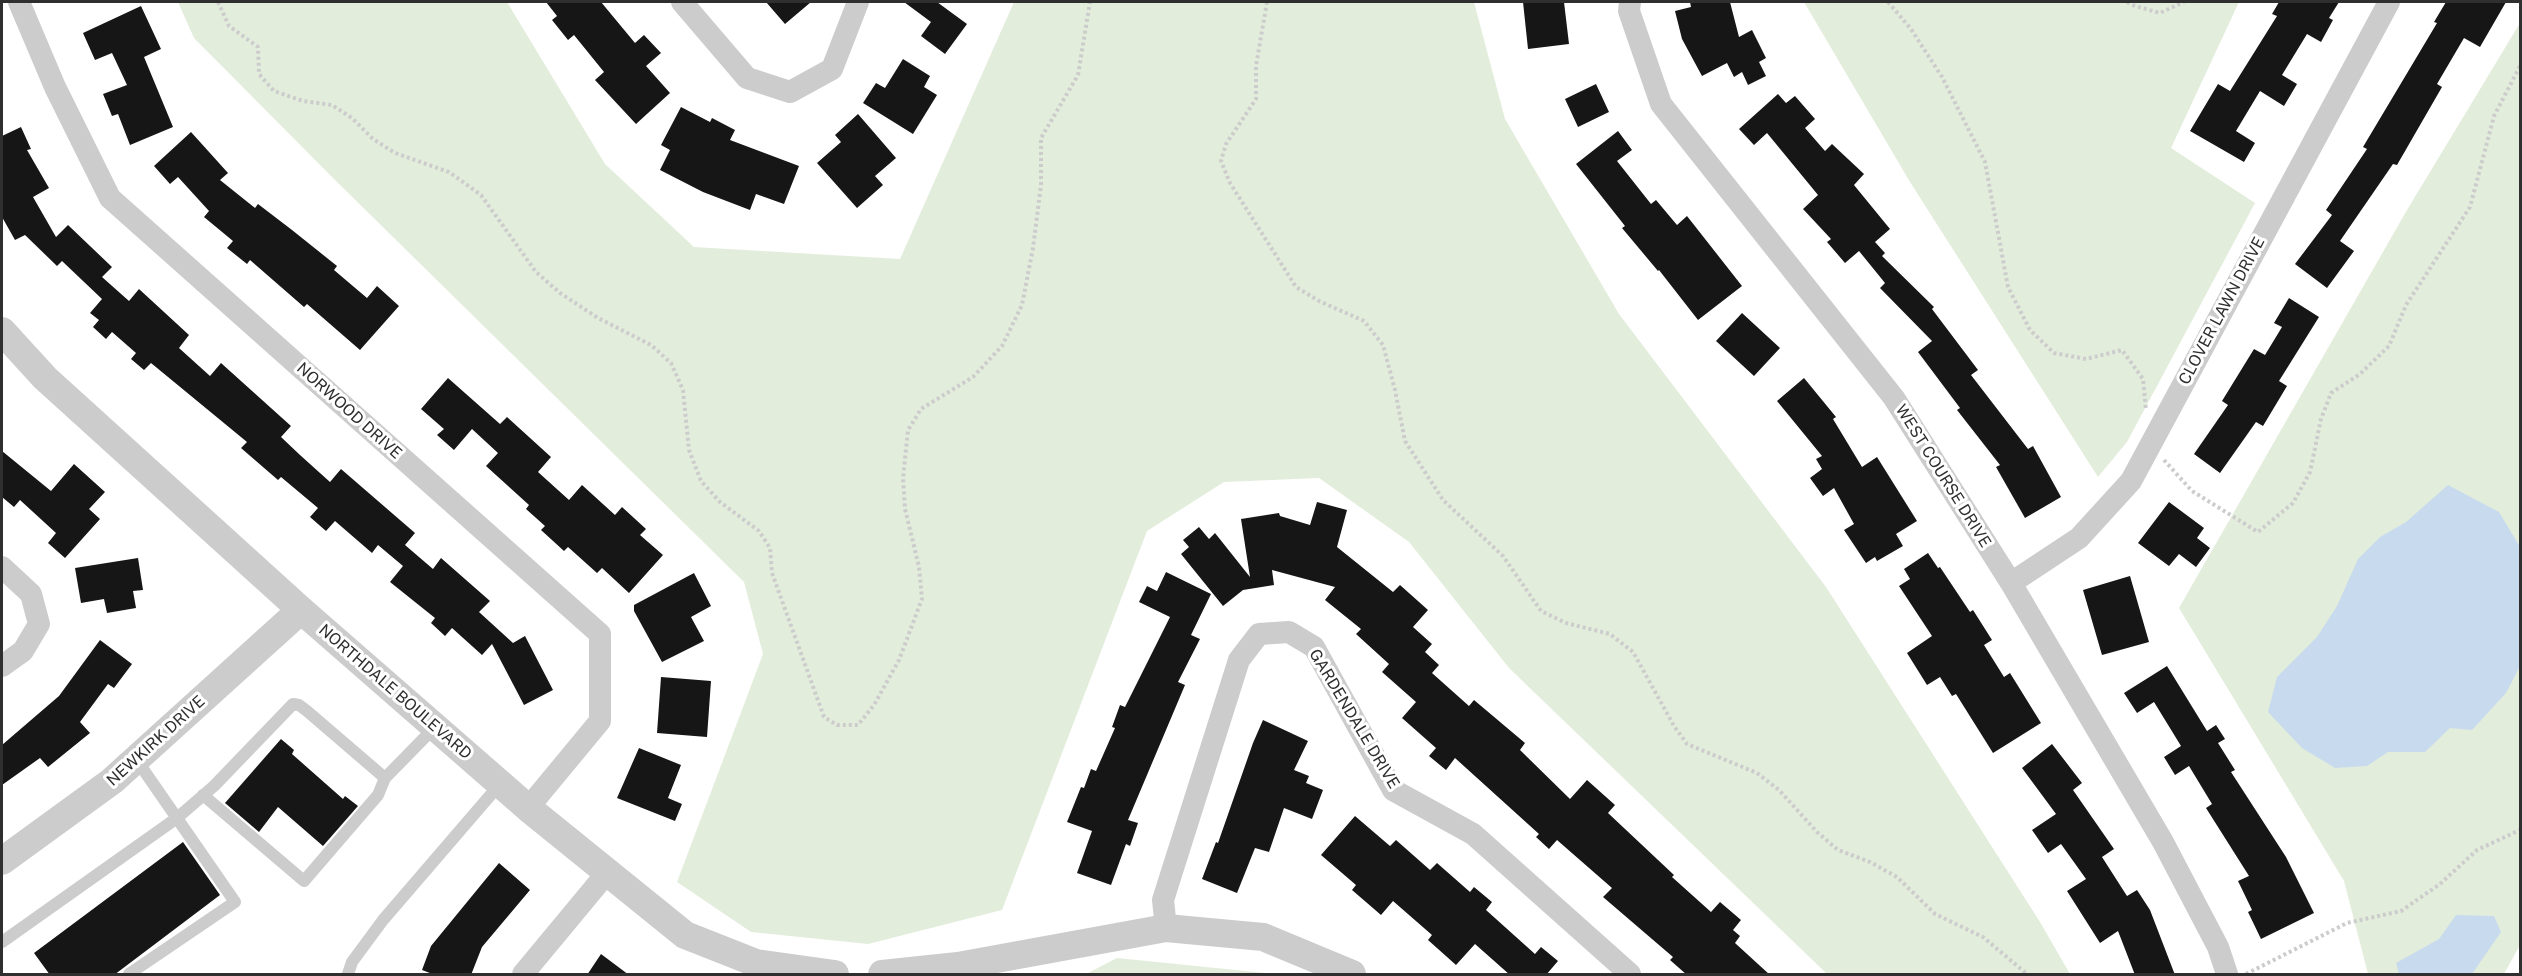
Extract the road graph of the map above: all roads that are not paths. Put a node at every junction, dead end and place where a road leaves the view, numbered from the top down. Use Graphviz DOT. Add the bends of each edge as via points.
graph roads {
  1 [pos="19,2"];
  2 [pos="682,2"];
  3 [pos="858,2"];
  4 [pos="1629,2"];
  5 [pos="2389,2"];
  6 [pos="2,331"];
  7 [pos="2,567"];
  8 [pos="2011,583"];
  9 [pos="301,610"];
  10 [pos="2,666"];
  11 [pos="435,727"];
  12 [pos="136,759"];
  13 [pos="385,778"];
  14 [pos="500,784"];
  15 [pos="203,795"];
  16 [pos="528,808"];
  17 [pos="177,818"];
  18 [pos="2,861"];
  19 [pos="606,874"];
  20 [pos="1166,928"];
  21 [pos="2,942"];
  22 [pos="959,970"];
  23 [pos="129,975"];
  24 [pos="348,975"];
  25 [pos="523,975"];
  26 [pos="835,975"];
  27 [pos="882,975"];
  28 [pos="1352,975"];
  29 [pos="1630,975"];
  30 [pos="2227,975"];
  1 -- 16 [label="street, NORWOOD DRIVE" via="55,87 110,198 600,634 600,721"];
  2 -- 3 [label="street" via="747,78 790,92 832,69"];
  4 -- 8 [label="street, WEST COURSE DRIVE" via="1661,104 1894,398"];
  5 -- 8 [label="street, CLOVER LAWN DRIVE" via="2131,481 2079,538"];
  6 -- 9 [label="street, NORTHDALE BOULEVARD" via="45,378"];
  7 -- 10 [label="street" via="31,594 39,624 23,651"];
  8 -- 30 [label="street, WEST COURSE DRIVE" via="2163,842 2218,947"];
  9 -- 11 [label="street, NORTHDALE BOULEVARD"];
  9 -- 12 [label="street, NEWKIRK DRIVE"];
  11 -- 13 [label="lane"];
  11 -- 14 [label="street, NORTHDALE BOULEVARD"];
  12 -- 17 [label="lane"];
  12 -- 18 [label="street, NEWKIRK DRIVE"];
  13 -- 15 [label="lane" via="307,711 293,704"];
  13 -- 15 [label="lane" via="378,795 304,881"];
  14 -- 16 [label="street, NORTHDALE BOULEVARD"];
  14 -- 24 [label="lane" via="383,920 352,962"];
  15 -- 17 [label="lane"];
  16 -- 19 [label="street, NORTHDALE BOULEVARD"];
  17 -- 21 [label="lane"];
  17 -- 23 [label="lane" via="236,902"];
  19 -- 25 [label="street"];
  19 -- 26 [label="street, NORTHDALE BOULEVARD" via="685,935 756,963"];
  20 -- 22 [label="street"];
  20 -- 28 [label="street" via="1263,937"];
  20 -- 29 [label="street, GARDENDALE DRIVE" via="1163,900 1239,660 1259,634 1289,632 1314,647 1393,790 1473,834"];
  22 -- 27 [label="street"];
}
